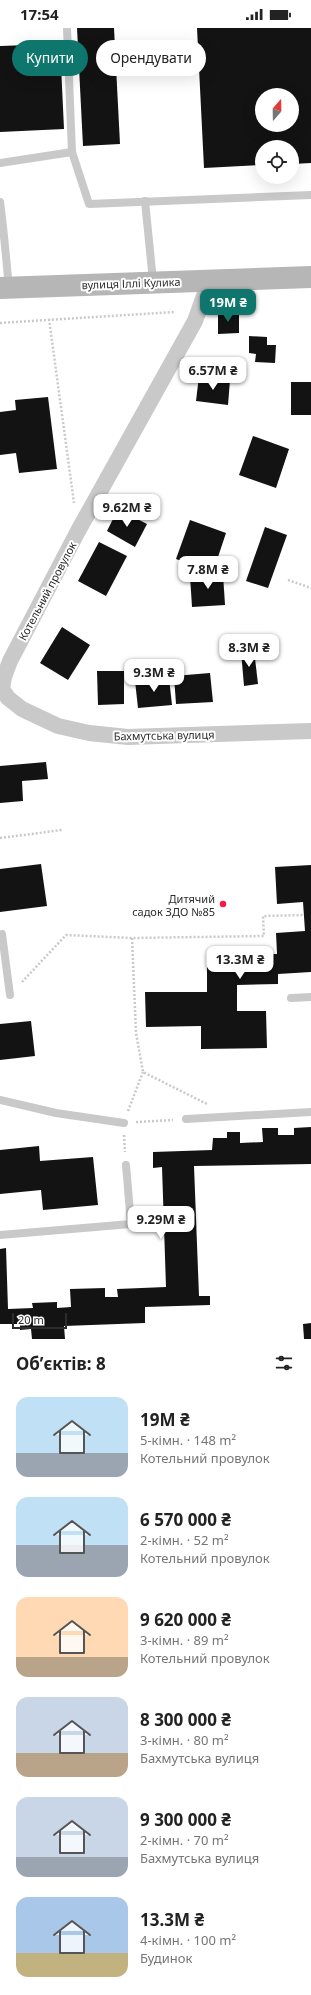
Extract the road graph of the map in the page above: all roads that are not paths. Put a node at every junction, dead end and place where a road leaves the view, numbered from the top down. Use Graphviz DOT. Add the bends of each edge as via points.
graph roads {
  1 [pos="67,28"];
  2 [pos="72,152"];
  3 [pos="0,163"];
  4 [pos="311,195"];
  5 [pos="145,201"];
  6 [pos="0,202"];
  7 [pos="311,277"];
  8 [pos="210,279"];
  9 [pos="153,281"];
  10 [pos="4,288"];
  11 [pos="22,709"];
  12 [pos="311,731"];
  13 [pos="0,935"];
  14 [pos="10,995"];
  15 [pos="311,997"];
  16 [pos="291,998"];
  17 [pos="0,1100"];
  18 [pos="311,1112"];
  19 [pos="186,1119"];
  20 [pos="124,1122"];
  21 [pos="126,1165"];
  22 [pos="0,1235"];
  1 -- 2 [label="lane"];
  2 -- 3 [label="lane"];
  2 -- 5 [label="lane" via="89,204"];
  4 -- 5 [label="lane"];
  5 -- 9 [label="lane"];
  6 -- 10 [label="lane" via="6,247"];
  7 -- 8 [label="street, вулиця Іллі Кулика"];
  8 -- 9 [label="street, вулиця Іллі Кулика"];
  8 -- 11 [label="street, Котельний провулок" via="195,321 78,531 10,662 2,689 8,698"];
  9 -- 10 [label="street, вулиця Іллі Кулика"];
  11 -- 12 [label="street, Бахмутська вулиця" via="58,726 89,733 128,737"];
  13 -- 14 [label="lane" via="2,934"];
  15 -- 16 [label="lane"];
  17 -- 20 [label="lane" via="56,1113"];
  18 -- 19 [label="lane"];
  21 -- 22 [label="lane" via="131,1224"];
}
